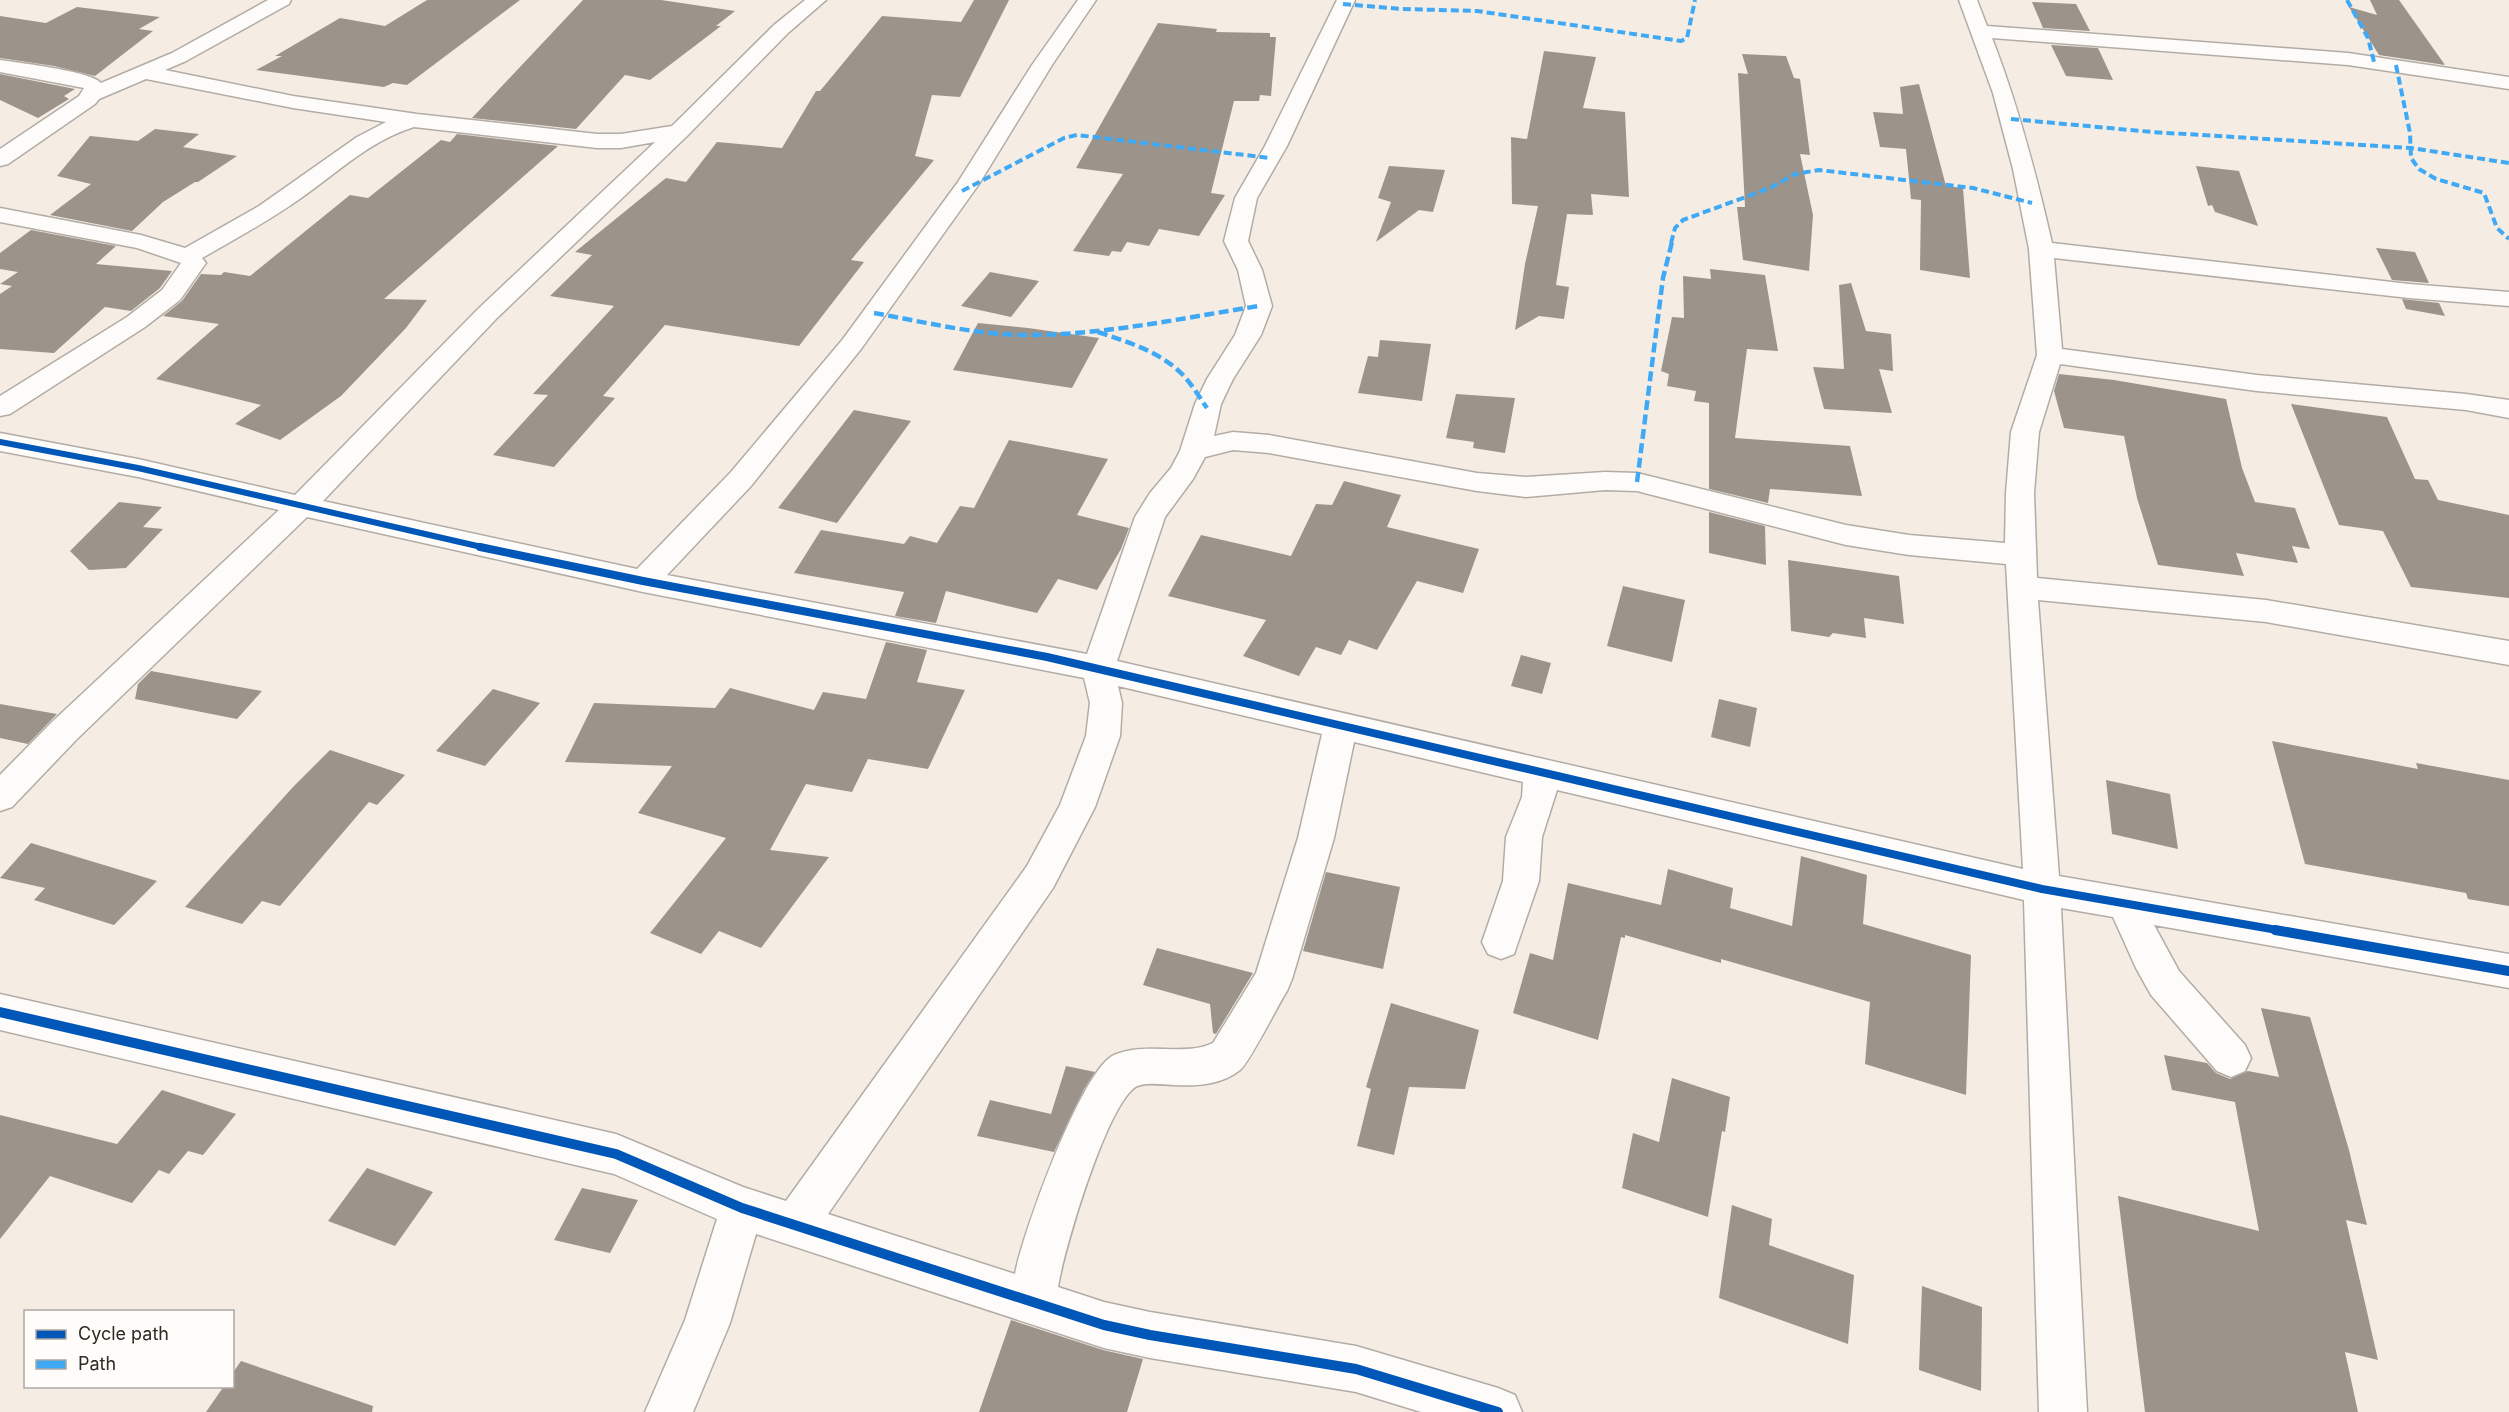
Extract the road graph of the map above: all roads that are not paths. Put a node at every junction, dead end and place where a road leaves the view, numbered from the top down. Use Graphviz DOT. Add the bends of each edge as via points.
graph roads {
  1 [pos="282,0"];
  2 [pos="817,0"];
  3 [pos="1087,0"];
  4 [pos="1346,0"];
  5 [pos="1968,0"];
  6 [pos="1980,32"];
  7 [pos="0,66"];
  8 [pos="142,72"];
  9 [pos="2509,83"];
  10 [pos="91,95"];
  11 [pos="413,120"];
  12 [pos="679,131"];
  13 [pos="0,159"];
  14 [pos="0,215"];
  15 [pos="2041,249"];
  16 [pos="188,256"];
  17 [pos="2509,299"];
  18 [pos="2050,355"];
  19 [pos="0,408"];
  20 [pos="2509,410"];
  21 [pos="0,442"];
  22 [pos="1194,451"];
  23 [pos="301,506"];
  24 [pos="2020,555"];
  25 [pos="643,582"];
  26 [pos="2021,588"];
  27 [pos="2509,653"];
  28 [pos="1098,669"];
  29 [pos="1340,726"];
  30 [pos="1541,772"];
  31 [pos="0,797"];
  32 [pos="2042,889"];
  33 [pos="2126,904"];
  34 [pos="1501,942"];
  35 [pos="2509,971"];
  36 [pos="0,1012"];
  37 [pos="2231,1058"];
  38 [pos="742,1208"];
  39 [pos="795,1225"];
  40 [pos="1033,1302"];
  41 [pos="669,1412"];
  42 [pos="1498,1412"];
  43 [pos="2062,1412"];
  1 -- 8 [label="street" via="179,57"];
  2 -- 12 [label="street" via="781,29"];
  3 -- 25 [label="street" via="968,184 852,344 741,479"];
  4 -- 22 [label="street" via="1276,146 1246,198 1236,241 1250,270 1259,306 1248,335 1208,404"];
  5 -- 6 [label="street"];
  6 -- 9 [label="street" via="2348,59"];
  6 -- 15 [label="street" via="2003,93"];
  7 -- 10 [label="street" via="82,80 94,88"];
  8 -- 10 [label="street"];
  8 -- 11 [label="street" via="293,102"];
  10 -- 13 [label="street"];
  11 -- 12 [label="street" via="597,141"];
  11 -- 16 [label="street" via="386,128 361,143 290,196"];
  12 -- 23 [label="street" via="487,314"];
  14 -- 16 [label="street" via="77,228"];
  15 -- 17 [label="street"];
  15 -- 18 [label="street"];
  16 -- 19 [label="street" via="194,263 171,296"];
  18 -- 20 [label="street" via="2257,383 2466,402"];
  18 -- 24 [label="street" via="2025,432"];
  21 -- 23 [label="street" via="138,468"];
  22 -- 24 [label="street" via="1219,443 1269,444 1477,482 1526,487 1637,482 1846,535"];
  22 -- 28 [label="street" via="1150,517"];
  23 -- 25 [label="street"];
  23 -- 31 [label="street"];
  24 -- 26 [label="street"];
  25 -- 28 [label="street"];
  26 -- 27 [label="street" via="2266,611"];
  26 -- 32 [label="street"];
  28 -- 29 [label="street"];
  28 -- 39 [label="street" via="1106,703 1103,736 1077,807 1040,877"];
  29 -- 30 [label="street"];
  29 -- 40 [label="street" via="1316,838 1273,979 1227,1056 1204,1067 1146,1065 1125,1070 1112,1083 1071,1168 1039,1265"];
  30 -- 32 [label="street"];
  30 -- 34 [label="street" via="1539,797 1524,837 1521,880"];
  32 -- 33 [label="street"];
  32 -- 43 [label="street"];
  33 -- 35 [label="street"];
  33 -- 37 [label="street" via="2165,983"];
  36 -- 38 [label="street" via="616,1154"];
  38 -- 39 [label="street"];
  38 -- 41 [label="street" via="707,1323"];
  39 -- 40 [label="street"];
  40 -- 42 [label="street" via="1150,1335 1356,1369"];
}
